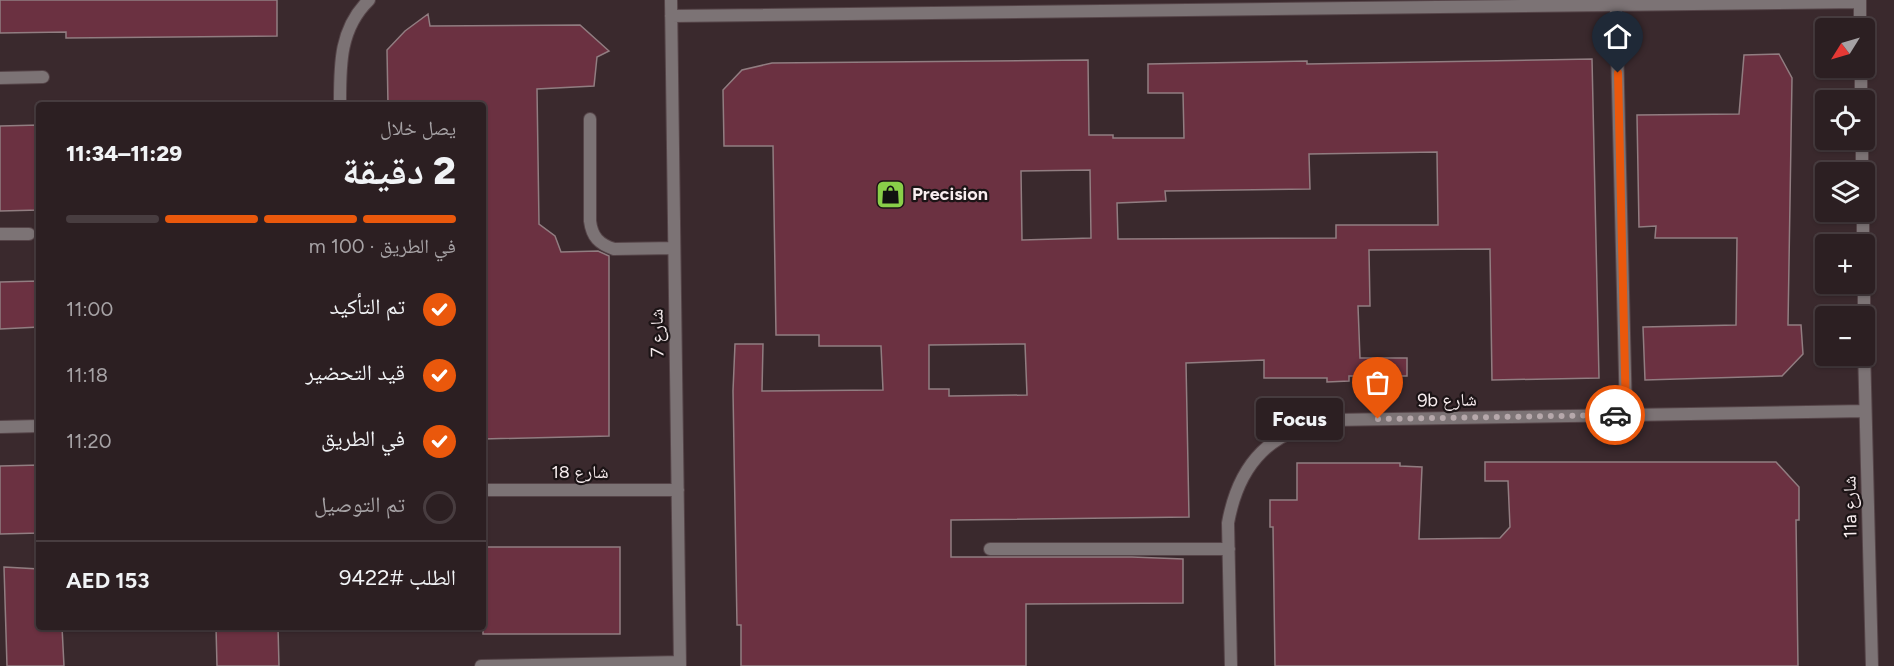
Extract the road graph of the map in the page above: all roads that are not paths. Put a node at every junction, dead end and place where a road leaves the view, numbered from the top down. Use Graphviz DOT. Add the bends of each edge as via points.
graph roads {
  1 [pos="369,0"];
  2 [pos="671,0"];
  3 [pos="1860,1"];
  4 [pos="1422,3"];
  5 [pos="1616,4"];
  6 [pos="671,16"];
  7 [pos="1860,18"];
  8 [pos="43,77"];
  9 [pos="0,78"];
  10 [pos="340,102"];
  11 [pos="590,119"];
  12 [pos="0,234"];
  13 [pos="29,234"];
  14 [pos="674,248"];
  15 [pos="1864,366"];
  16 [pos="1865,411"];
  17 [pos="1626,415"];
  18 [pos="36,426"];
  19 [pos="0,427"];
  20 [pos="486,490"];
  21 [pos="678,490"];
  22 [pos="990,549"];
  23 [pos="1229,549"];
  24 [pos="680,664"];
  25 [pos="481,666"];
  26 [pos="1231,666"];
  27 [pos="1872,666"];
  1 -- 10 [label="lane" via="345,37"];
  2 -- 6 [label="lane, شارع 7"];
  3 -- 5 [label="lane"];
  3 -- 7 [label="lane"];
  4 -- 5 [label="lane"];
  4 -- 6 [label="lane"];
  5 -- 17 [label="lane"];
  6 -- 14 [label="lane, شارع 7"];
  8 -- 9 [label="lane"];
  11 -- 14 [label="lane" via="591,231 604,246 614,249"];
  12 -- 13 [label="lane"];
  14 -- 21 [label="lane, شارع 7"];
  15 -- 16 [label="lane, 11a شارع"];
  16 -- 17 [label="lane, 9b شارع"];
  16 -- 27 [label="lane, 11a شارع"];
  17 -- 23 [label="lane, 9b شارع" via="1333,420 1304,426 1277,439 1248,467 1232,503"];
  18 -- 19 [label="lane"];
  20 -- 21 [label="lane, شارع 18"];
  21 -- 24 [label="lane, شارع 7"];
  22 -- 23 [label="lane"];
  23 -- 26 [label="lane, 9b شارع"];
  24 -- 25 [label="lane"];
}
